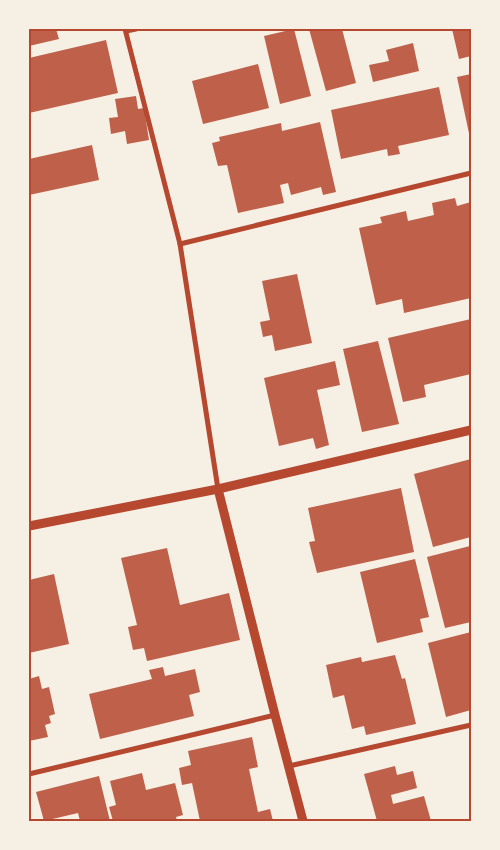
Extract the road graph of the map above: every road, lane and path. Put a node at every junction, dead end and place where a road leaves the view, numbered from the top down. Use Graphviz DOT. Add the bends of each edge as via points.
graph roads {
  1 [pos="136,29"];
  2 [pos="125,30"];
  3 [pos="471,173"];
  4 [pos="180,244"];
  5 [pos="471,430"];
  6 [pos="218,489"];
  7 [pos="29,526"];
  8 [pos="275,715"];
  9 [pos="471,725"];
  10 [pos="289,766"];
  11 [pos="29,774"];
  12 [pos="303,821"];
  1 -- 2 [label="street"];
  2 -- 4 [label="street"];
  3 -- 4 [label="street"];
  4 -- 6 [label="street"];
  5 -- 6 [label="street"];
  6 -- 7 [label="street"];
  6 -- 8 [label="street"];
  8 -- 10 [label="street"];
  8 -- 11 [label="street"];
  9 -- 10 [label="street"];
  10 -- 12 [label="street"];
}
